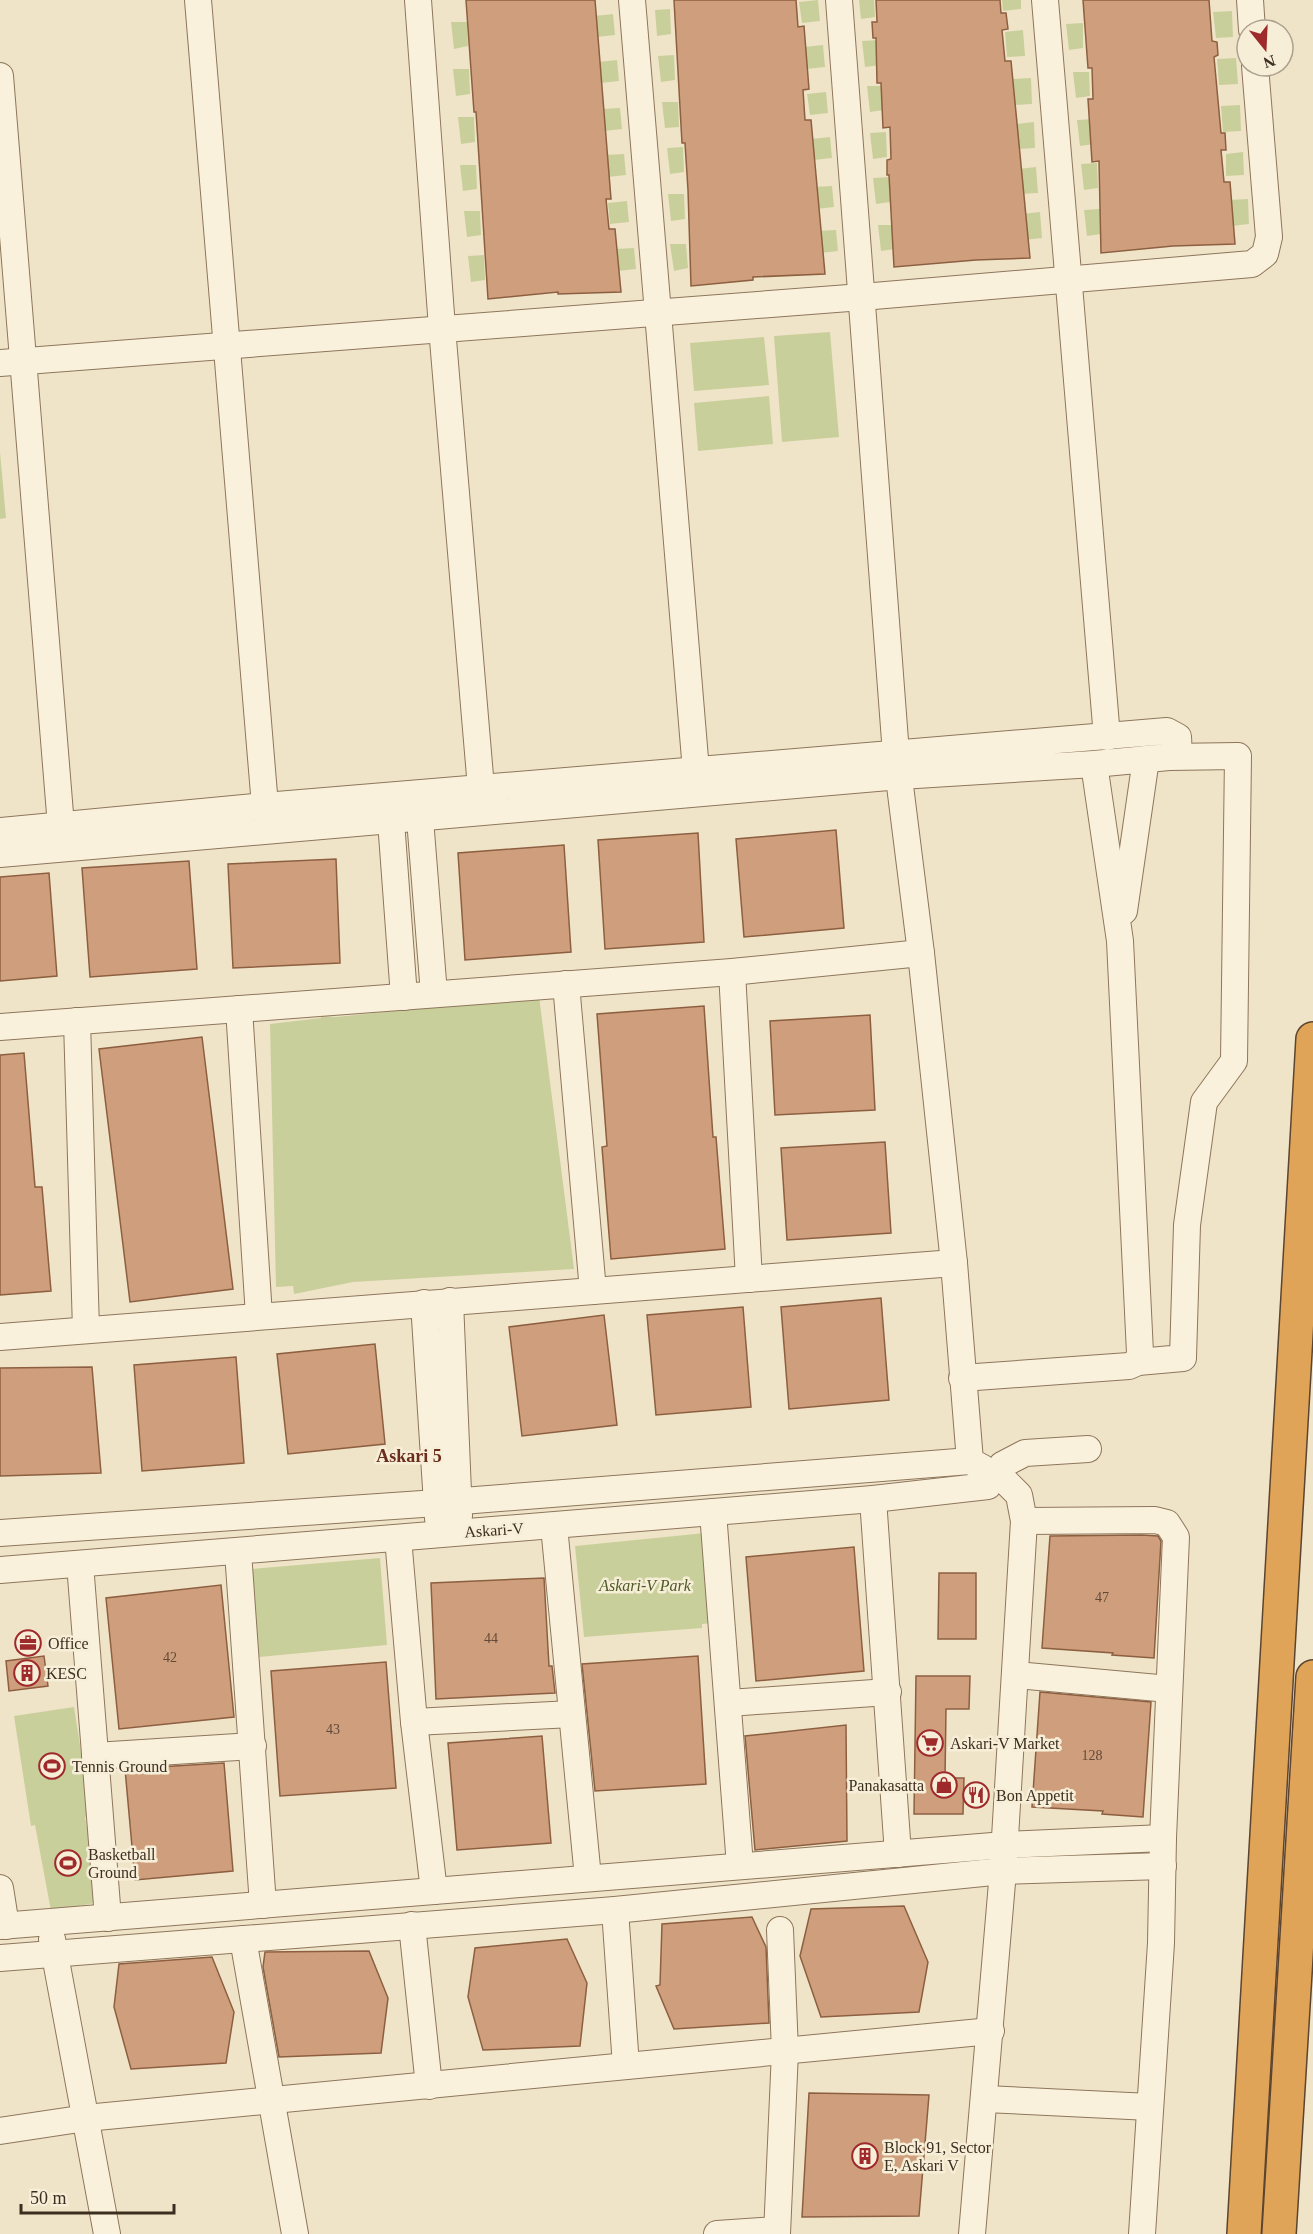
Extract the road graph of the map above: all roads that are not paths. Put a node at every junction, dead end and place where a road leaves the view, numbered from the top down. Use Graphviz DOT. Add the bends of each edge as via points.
graph roads {
  1 [pos="198,0"];
  2 [pos="418,0"];
  3 [pos="632,0"];
  4 [pos="839,0"];
  5 [pos="1045,0"];
  6 [pos="1250,0"];
  7 [pos="1251,18"];
  8 [pos="0,76"];
  9 [pos="1256,78"];
  10 [pos="1069,280"];
  11 [pos="862,297"];
  12 [pos="657,311"];
  13 [pos="442,328"];
  14 [pos="227,344"];
  15 [pos="11,362"];
  16 [pos="1107,737"];
  17 [pos="1158,758"];
  18 [pos="1094,764"];
  19 [pos="898,765"];
  20 [pos="696,771"];
  21 [pos="481,788"];
  22 [pos="403,795"];
  23 [pos="266,806"];
  24 [pos="406,820"];
  25 [pos="61,826"];
  26 [pos="0,831"];
  27 [pos="0,854"];
  28 [pos="1120,941"];
  29 [pos="921,953"];
  30 [pos="732,972"];
  31 [pos="566,984"];
  32 [pos="434,994"];
  33 [pos="404,997"];
  34 [pos="239,1009"];
  35 [pos="77,1021"];
  36 [pos="0,1027"];
  37 [pos="1313,1039"];
  38 [pos="954,1263"];
  39 [pos="749,1279"];
  40 [pos="592,1291"];
  41 [pos="450,1301"];
  42 [pos="424,1303"];
  43 [pos="259,1316"];
  44 [pos="87,1330"];
  45 [pos="0,1337"];
  46 [pos="1138,1362"];
  47 [pos="962,1378"];
  48 [pos="1088,1449"];
  49 [pos="990,1472"];
  50 [pos="873,1499"];
  51 [pos="447,1502"];
  52 [pos="713,1512"];
  53 [pos="1024,1521"];
  54 [pos="554,1526"];
  55 [pos="0,1533"];
  56 [pos="450,1533"];
  57 [pos="398,1538"];
  58 [pos="238,1552"];
  59 [pos="80,1564"];
  60 [pos="0,1570"];
  61 [pos="1016,1675"];
  62 [pos="1313,1677"];
  63 [pos="1169,1689"];
  64 [pos="888,1692"];
  65 [pos="729,1703"];
  66 [pos="572,1714"];
  67 [pos="414,1722"];
  68 [pos="253,1746"];
  69 [pos="95,1756"];
  70 [pos="1163,1838"];
  71 [pos="1005,1845"];
  72 [pos="898,1854"];
  73 [pos="740,1866"];
  74 [pos="1163,1866"];
  75 [pos="1003,1871"];
  76 [pos="588,1878"];
  77 [pos="0,1888"];
  78 [pos="434,1891"];
  79 [pos="263,1905"];
  80 [pos="615,1910"];
  81 [pos="108,1918"];
  82 [pos="49,1922"];
  83 [pos="412,1925"];
  84 [pos="3,1926"];
  85 [pos="780,1930"];
  86 [pos="243,1939"];
  87 [pos="55,1955"];
  88 [pos="0,1958"];
  89 [pos="991,2031"];
  90 [pos="785,2051"];
  91 [pos="626,2066"];
  92 [pos="429,2086"];
  93 [pos="985,2099"];
  94 [pos="272,2100"];
  95 [pos="1150,2107"];
  96 [pos="86,2118"];
  97 [pos="0,2131"];
  98 [pos="777,2232"];
  99 [pos="107,2234"];
  100 [pos="295,2234"];
  101 [pos="717,2234"];
  102 [pos="972,2234"];
  103 [pos="1142,2234"];
  104 [pos="1244,2234"];
  105 [pos="1279,2234"];
  1 -- 14 [label="street"];
  2 -- 13 [label="street"];
  3 -- 12 [label="street"];
  4 -- 11 [label="street"];
  5 -- 10 [label="street"];
  6 -- 7 [label="street"];
  8 -- 15 [label="street"];
  9 -- 10 [label="street" via="1269,237 1265,254 1252,264"];
  10 -- 11 [label="street"];
  10 -- 16 [label="street"];
  11 -- 12 [label="street"];
  11 -- 19 [label="street"];
  12 -- 13 [label="street"];
  12 -- 20 [label="street"];
  13 -- 14 [label="street"];
  13 -- 21 [label="street"];
  14 -- 15 [label="street"];
  14 -- 23 [label="street"];
  15 -- 25 [label="street"];
  16 -- 17 [label="street" via="1173,733 1178,737 1179,748"];
  16 -- 19 [label="street"];
  17 -- 18 [label="street"];
  17 -- 28 [label="street"];
  17 -- 46 [label="street" via="1238,756 1234,1061 1204,1102 1187,1225 1183,1358"];
  18 -- 19 [label="street"];
  18 -- 28 [label="street"];
  19 -- 20 [label="street"];
  19 -- 24 [label="street"];
  19 -- 29 [label="street"];
  20 -- 21 [label="street"];
  21 -- 22 [label="street"];
  22 -- 23 [label="street"];
  22 -- 24 [label="street"];
  23 -- 25 [label="street"];
  24 -- 27 [label="street"];
  24 -- 32 [label="street"];
  24 -- 33 [label="street"];
  25 -- 26 [label="street"];
  28 -- 46 [label="street"];
  29 -- 30 [label="street"];
  29 -- 38 [label="street"];
  30 -- 31 [label="street"];
  30 -- 39 [label="street"];
  31 -- 32 [label="street"];
  31 -- 40 [label="street"];
  32 -- 33 [label="street"];
  33 -- 34 [label="street"];
  34 -- 35 [label="street"];
  34 -- 43 [label="street"];
  35 -- 36 [label="street"];
  35 -- 44 [label="street"];
  37 -- 104 [label="highway"];
  38 -- 39 [label="street"];
  38 -- 47 [label="street"];
  39 -- 40 [label="street"];
  40 -- 41 [label="street"];
  41 -- 42 [label="street"];
  41 -- 51 [label="street"];
  42 -- 43 [label="street"];
  42 -- 51 [label="street"];
  43 -- 44 [label="street"];
  44 -- 45 [label="street"];
  46 -- 47 [label="street" via="1129,1366"];
  47 -- 49 [label="street"];
  48 -- 49 [label="street" via="1025,1453"];
  49 -- 50 [label="street, Askari-V"];
  49 -- 51 [label="street, Askari-V"];
  49 -- 53 [label="street" via="1019,1495"];
  50 -- 52 [label="street, Askari-V"];
  50 -- 64 [label="street"];
  51 -- 55 [label="street, Askari-V"];
  51 -- 56 [label="street"];
  52 -- 54 [label="street, Askari-V"];
  52 -- 65 [label="street"];
  53 -- 61 [label="street"];
  53 -- 63 [label="street" via="1167,1523 1176,1537"];
  54 -- 56 [label="street, Askari-V"];
  54 -- 66 [label="street"];
  56 -- 57 [label="street, Askari-V"];
  57 -- 58 [label="street, Askari-V"];
  57 -- 67 [label="street"];
  58 -- 59 [label="street, Askari-V"];
  58 -- 68 [label="street"];
  59 -- 60 [label="street, Askari-V"];
  59 -- 69 [label="street"];
  61 -- 63 [label="street"];
  61 -- 71 [label="street"];
  62 -- 105 [label="highway"];
  63 -- 70 [label="street"];
  64 -- 65 [label="street"];
  64 -- 72 [label="street"];
  65 -- 73 [label="street"];
  66 -- 67 [label="street"];
  66 -- 76 [label="street"];
  67 -- 78 [label="street"];
  68 -- 69 [label="street"];
  68 -- 79 [label="street"];
  69 -- 81 [label="street"];
  70 -- 71 [label="street"];
  70 -- 74 [label="street"];
  71 -- 72 [label="street"];
  71 -- 75 [label="street"];
  72 -- 73 [label="street"];
  73 -- 76 [label="street"];
  74 -- 75 [label="street"];
  74 -- 95 [label="street"];
  75 -- 80 [label="street"];
  75 -- 89 [label="street"];
  76 -- 78 [label="street"];
  77 -- 84 [label="street"];
  78 -- 79 [label="street"];
  79 -- 81 [label="street"];
  80 -- 83 [label="street"];
  80 -- 91 [label="street"];
  81 -- 82 [label="street"];
  82 -- 84 [label="street"];
  82 -- 87 [label="street"];
  83 -- 86 [label="street"];
  83 -- 92 [label="street"];
  85 -- 90 [label="street"];
  86 -- 87 [label="street"];
  86 -- 94 [label="street"];
  87 -- 88 [label="street"];
  87 -- 96 [label="street"];
  89 -- 90 [label="street"];
  89 -- 93 [label="street"];
  90 -- 91 [label="street"];
  90 -- 98 [label="street"];
  91 -- 92 [label="street"];
  92 -- 94 [label="street"];
  93 -- 95 [label="street"];
  93 -- 102 [label="street"];
  94 -- 96 [label="street"];
  94 -- 100 [label="street"];
  95 -- 103 [label="street"];
  96 -- 97 [label="street"];
  96 -- 99 [label="street"];
  98 -- 101 [label="street"];
}
